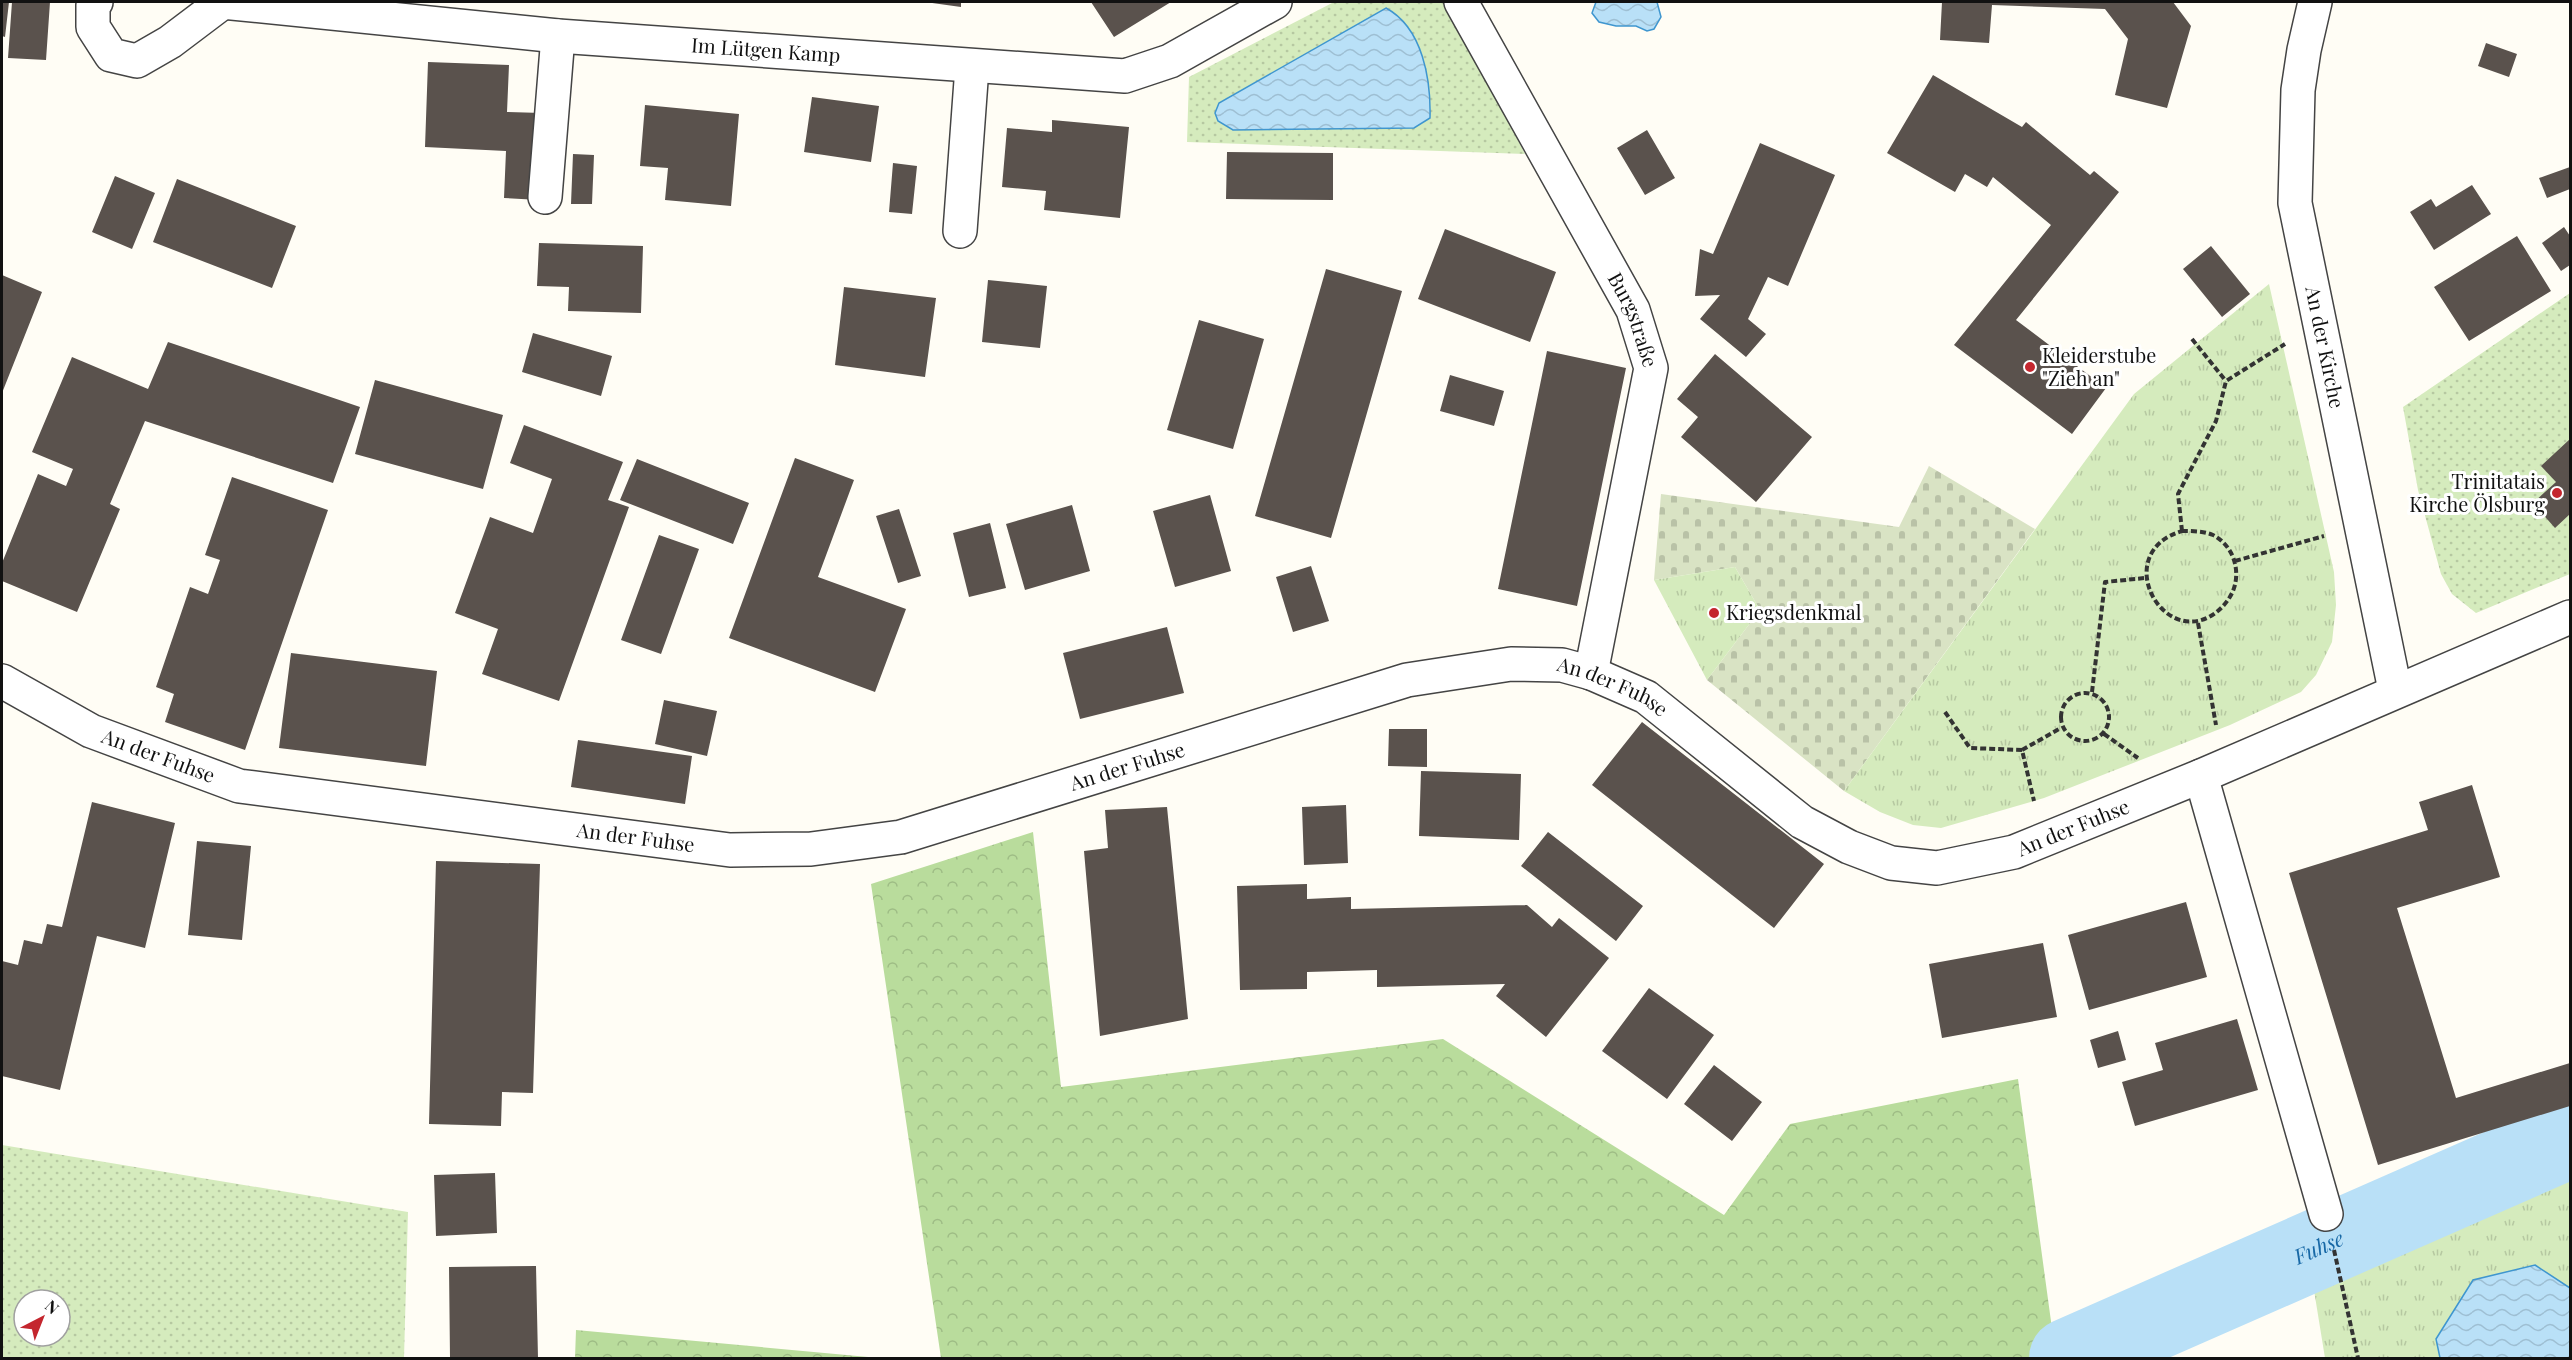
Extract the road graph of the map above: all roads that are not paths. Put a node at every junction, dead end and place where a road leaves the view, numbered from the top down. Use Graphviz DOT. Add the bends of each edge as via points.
graph roads {
  1 [pos="96,2"];
  2 [pos="222,2"];
  3 [pos="1275,2"];
  4 [pos="1461,2"];
  5 [pos="2315,2"];
  6 [pos="558,36"];
  7 [pos="972,67"];
  8 [pos="545,197"];
  9 [pos="960,231"];
  10 [pos="2571,617"];
  11 [pos="1591,673"];
  12 [pos="2,681"];
  13 [pos="2395,690"];
  14 [pos="2212,770"];
  15 [pos="2326,1214"];
  1 -- 2 [label="street, Im Lütgen Kamp" via="93,27 111,55 137,61 170,42"];
  2 -- 6 [label="street, Im Lütgen Kamp"];
  3 -- 7 [label="street, Im Lütgen Kamp" via="1170,61 1125,76"];
  4 -- 11 [label="street, Burgstraße" via="1633,310 1651,368"];
  5 -- 13 [label="street, An der Kirche" via="2298,90 2295,203"];
  6 -- 7 [label="street, Im Lütgen Kamp"];
  6 -- 8 [label="street"];
  7 -- 9 [label="street"];
  10 -- 13 [label="street, An der Fuhse"];
  11 -- 12 [label="street, An der Fuhse" via="1562,664 1511,664 1407,680 901,837 811,849 730,850 239,786 91,731"];
  11 -- 14 [label="street, An der Fuhse" via="1646,697 1802,822 1891,864 1937,868 2014,852"];
  13 -- 14 [label="street, An der Fuhse"];
  14 -- 15 [label="street"];
}
